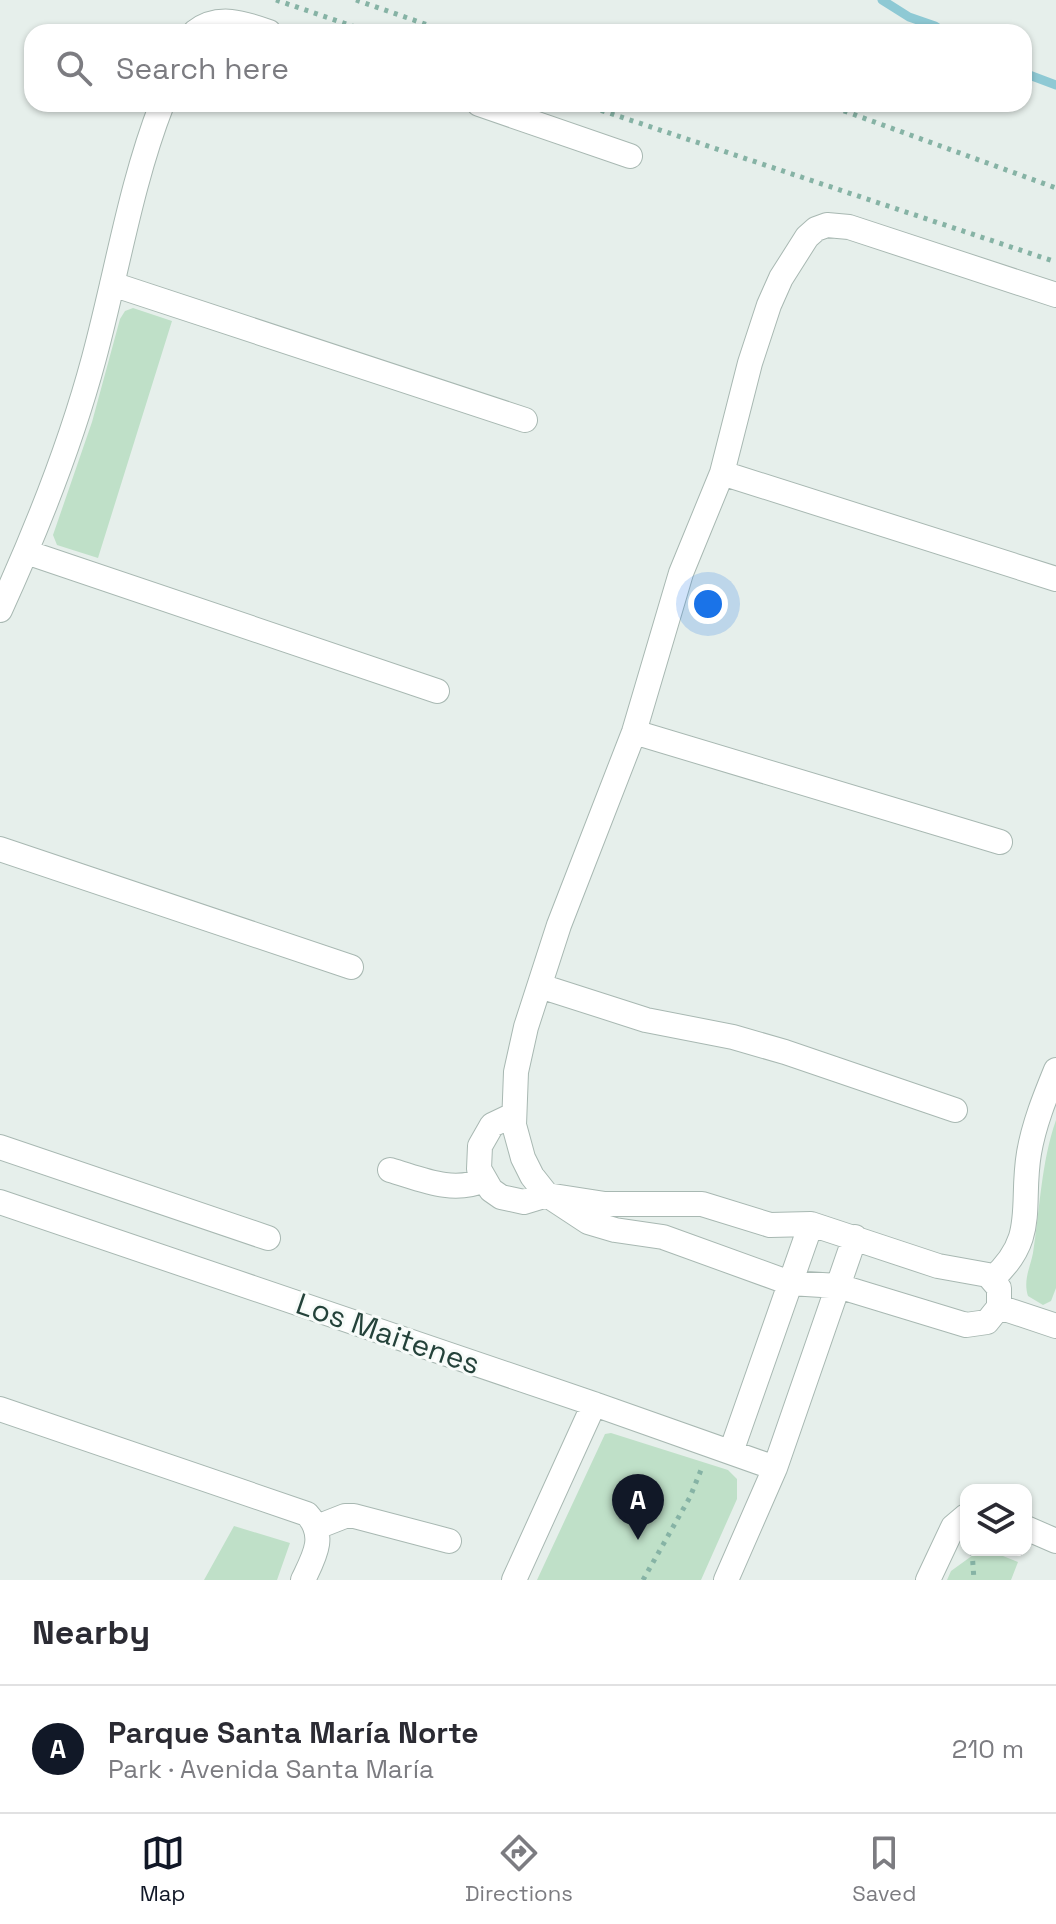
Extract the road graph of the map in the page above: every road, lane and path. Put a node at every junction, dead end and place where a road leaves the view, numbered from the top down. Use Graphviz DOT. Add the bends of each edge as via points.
graph roads {
  1 [pos="276,0"];
  2 [pos="356,0"];
  3 [pos="208,24"];
  4 [pos="238,24"];
  5 [pos="346,24"];
  6 [pos="425,24"];
  7 [pos="159,112"];
  8 [pos="502,112"];
  9 [pos="606,112"];
  10 [pos="847,112"];
  11 [pos="630,156"];
  12 [pos="1056,188"];
  13 [pos="1056,262"];
  14 [pos="112,284"];
  15 [pos="1056,295"];
  16 [pos="525,420"];
  17 [pos="722,473"];
  18 [pos="26,552"];
  19 [pos="1056,579"];
  20 [pos="0,610"];
  21 [pos="437,691"];
  22 [pos="634,732"];
  23 [pos="1000,842"];
  24 [pos="0,849"];
  25 [pos="351,967"];
  26 [pos="540,986"];
  27 [pos="1056,1070"];
  28 [pos="955,1110"];
  29 [pos="513,1115"];
  30 [pos="0,1147"];
  31 [pos="390,1170"];
  32 [pos="484,1180"];
  33 [pos="547,1195"];
  34 [pos="0,1202"];
  35 [pos="811,1224"];
  36 [pos="855,1237"];
  37 [pos="268,1238"];
  38 [pos="992,1279"];
  39 [pos="790,1283"];
  40 [pos="838,1286"];
  41 [pos="999,1307"];
  42 [pos="1056,1326"];
  43 [pos="594,1404"];
  44 [pos="0,1409"];
  45 [pos="731,1452"];
  46 [pos="775,1468"];
  47 [pos="701,1470"];
  48 [pos="960,1521"];
  49 [pos="317,1527"];
  50 [pos="1032,1531"];
  51 [pos="449,1541"];
  52 [pos="1056,1541"];
  53 [pos="972,1556"];
  54 [pos="303,1580"];
  55 [pos="514,1580"];
  56 [pos="643,1580"];
  57 [pos="726,1580"];
  58 [pos="928,1580"];
  59 [pos="974,1580"];
  1 -- 5 [label="path"];
  2 -- 6 [label="path"];
  3 -- 4 [label="street"];
  7 -- 14 [label="street" via="135,184"];
  8 -- 11 [label="street"];
  9 -- 13 [label="path"];
  10 -- 12 [label="path"];
  14 -- 16 [label="street"];
  14 -- 18 [label="street" via="89,374"];
  15 -- 17 [label="street" via="849,227 816,229 769,305"];
  17 -- 19 [label="street"];
  17 -- 22 [label="street" via="673,598"];
  18 -- 20 [label="street"];
  18 -- 21 [label="street"];
  22 -- 23 [label="street"];
  22 -- 26 [label="street"];
  24 -- 25 [label="street"];
  26 -- 28 [label="street" via="646,1020 785,1052"];
  26 -- 29 [label="street" via="521,1049"];
  27 -- 38 [label="street" via="1032,1139 1023,1234 1011,1260"];
  29 -- 32 [label="street" via="492,1125 480,1146"];
  29 -- 33 [label="street" via="523,1158"];
  30 -- 37 [label="street"];
  31 -- 32 [label="street" via="452,1187"];
  32 -- 33 [label="street" via="512,1201"];
  33 -- 35 [label="street" via="605,1204 702,1204 770,1225"];
  33 -- 39 [label="street" via="588,1222 663,1237"];
  34 -- 43 [label="street, Los Maitenes"];
  35 -- 36 [label="street"];
  35 -- 39 [label="street"];
  36 -- 38 [label="street"];
  36 -- 40 [label="street"];
  38 -- 41 [label="street" via="1001,1294"];
  39 -- 40 [label="street"];
  39 -- 45 [label="street"];
  40 -- 41 [label="street" via="966,1325 987,1322"];
  40 -- 46 [label="street"];
  41 -- 42 [label="street"];
  43 -- 45 [label="street, Los Maitenes"];
  43 -- 55 [label="street"];
  44 -- 49 [label="street" via="301,1511"];
  45 -- 46 [label="street, Los Maitenes"];
  46 -- 57 [label="street"];
  47 -- 56 [label="path"];
  48 -- 58 [label="street"];
  49 -- 51 [label="street" via="354,1516"];
  49 -- 54 [label="street" via="318,1546"];
  50 -- 52 [label="street"];
  53 -- 59 [label="path"];
}
